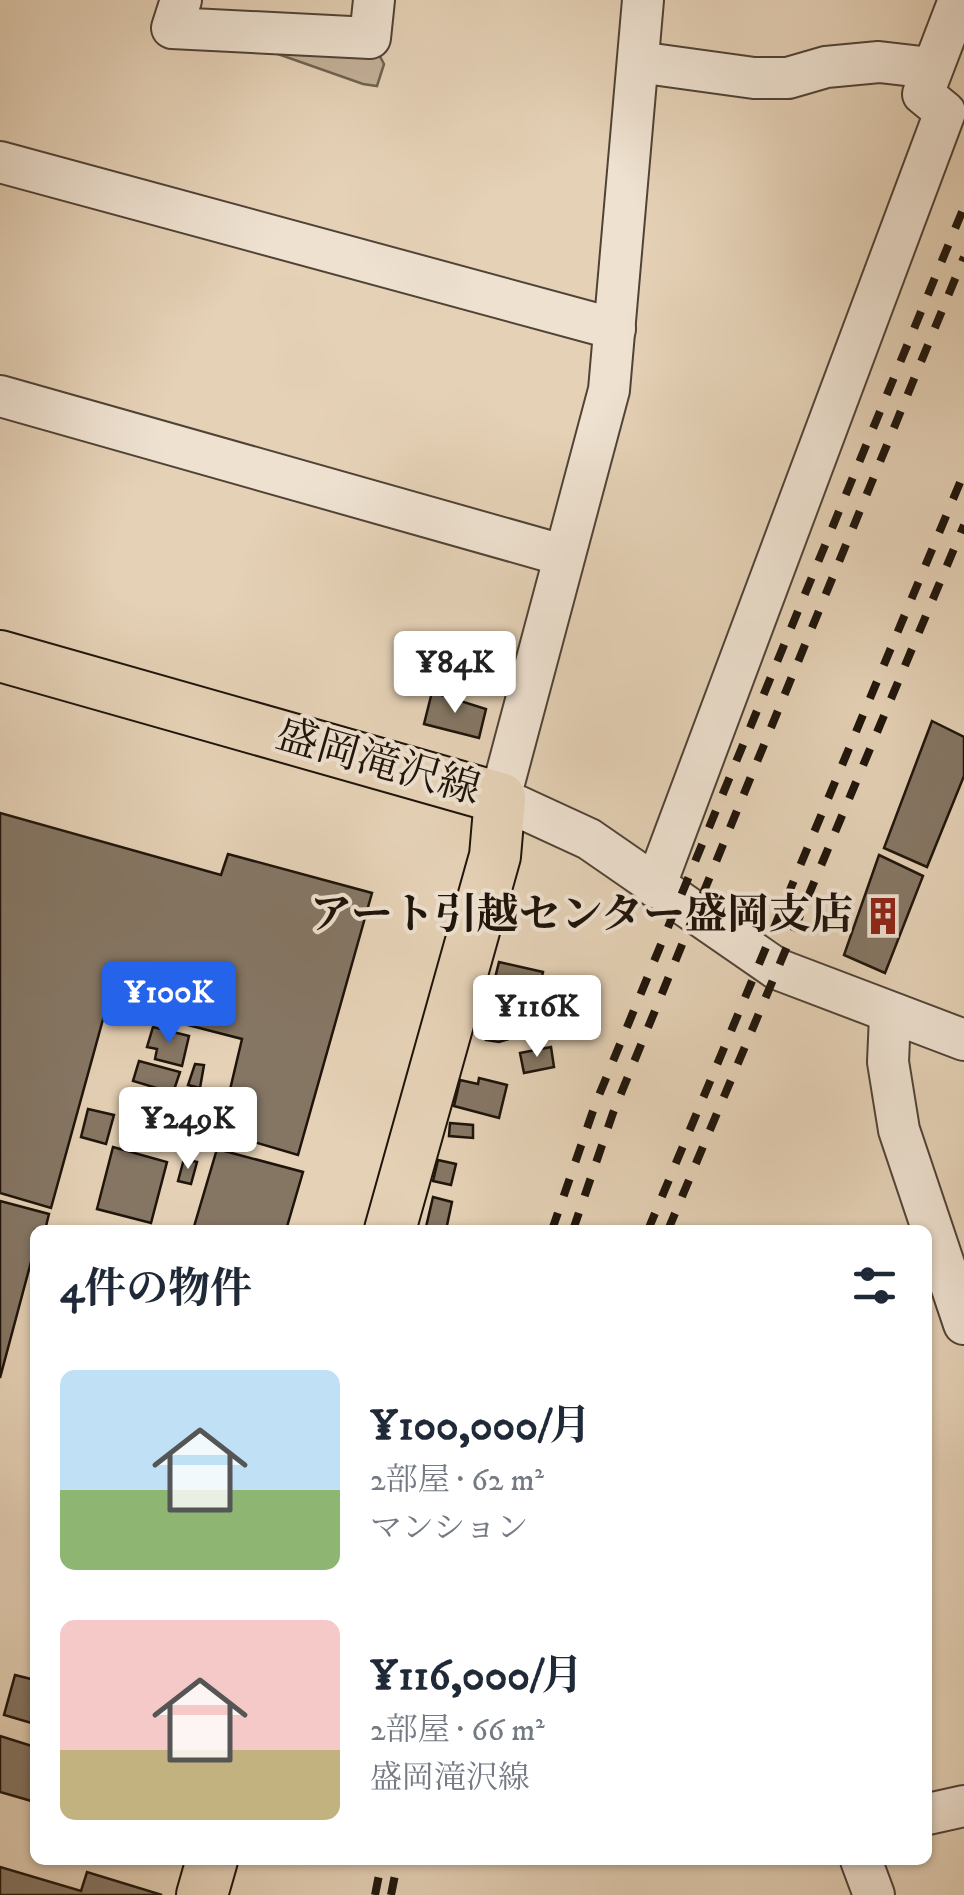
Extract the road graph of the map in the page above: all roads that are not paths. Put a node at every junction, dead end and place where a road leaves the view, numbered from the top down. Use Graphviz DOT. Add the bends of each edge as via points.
graph roads {
  1 [pos="180,0"];
  2 [pos="374,0"];
  3 [pos="643,0"];
  4 [pos="959,0"];
  5 [pos="638,62"];
  6 [pos="931,68"];
  7 [pos="0,162"];
  8 [pos="615,329"];
  9 [pos="0,396"];
  10 [pos="562,555"];
  11 [pos="0,656"];
  12 [pos="500,798"];
  13 [pos="655,887"];
  14 [pos="890,1016"];
  15 [pos="964,1040"];
  16 [pos="391,1225"];
  17 [pos="930,1225"];
  18 [pos="932,1230"];
  19 [pos="964,1324"];
  20 [pos="964,1806"];
  21 [pos="932,1813"];
  22 [pos="211,1865"];
  23 [pos="863,1865"];
  24 [pos="202,1895"];
  25 [pos="874,1895"];
  1 -- 2 [label="street" via="172,28 370,38"];
  3 -- 5 [label="street"];
  4 -- 6 [label="street"];
  5 -- 6 [label="street" via="754,78 879,62"];
  5 -- 8 [label="street"];
  6 -- 13 [label="street" via="923,94 946,112"];
  7 -- 8 [label="street"];
  8 -- 10 [label="street" via="609,390"];
  9 -- 10 [label="street"];
  10 -- 12 [label="street"];
  11 -- 12 [label="main road, 盛岡滝沢線"];
  12 -- 13 [label="street" via="590,839"];
  12 -- 16 [label="main road, 盛岡滝沢線" via="495,856"];
  13 -- 14 [label="street" via="776,969"];
  14 -- 15 [label="street"];
  14 -- 17 [label="street" via="888,1062 898,1130"];
  18 -- 19 [label="street"];
  20 -- 21 [label="street"];
  22 -- 24 [label="main road"];
  23 -- 25 [label="street"];
}
